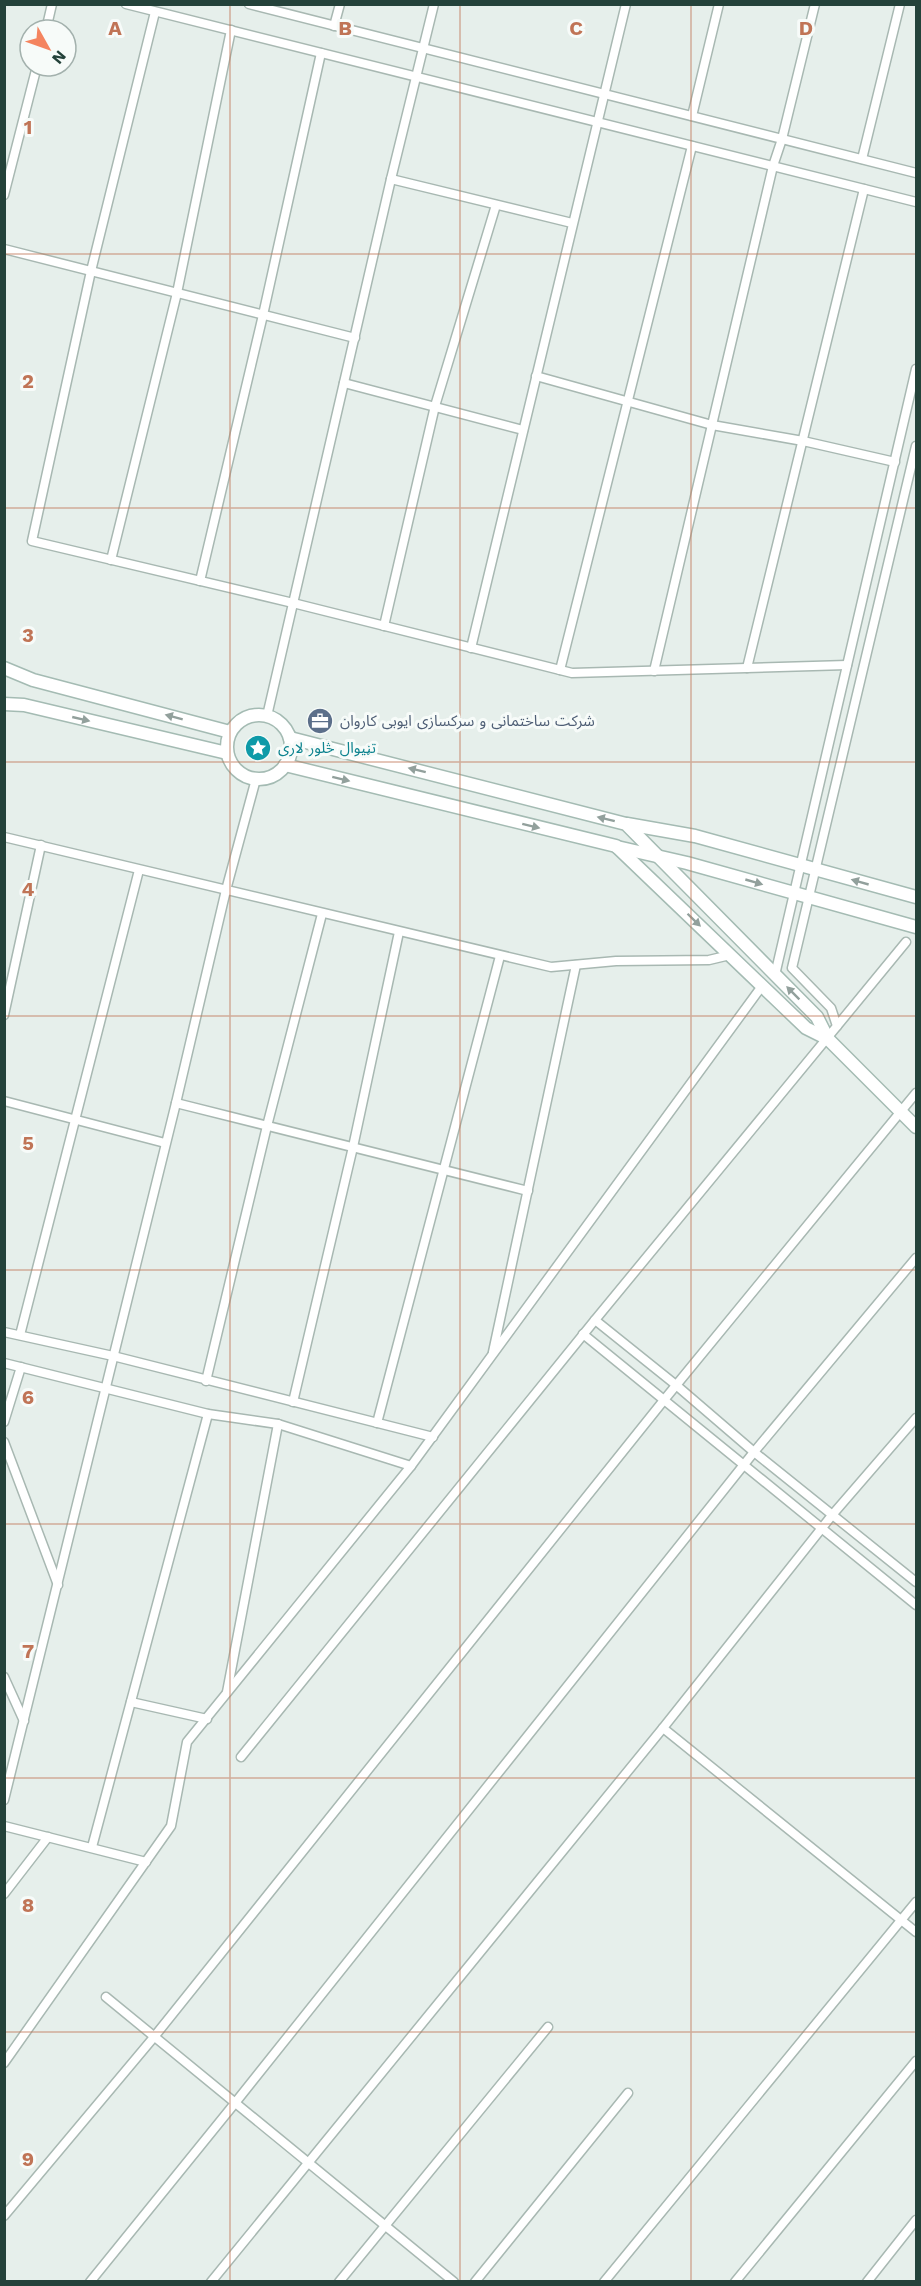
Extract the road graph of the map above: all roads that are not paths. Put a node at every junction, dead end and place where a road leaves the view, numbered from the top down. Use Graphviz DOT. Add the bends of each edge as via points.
graph roads {
  1 [pos="126,4"];
  2 [pos="249,4"];
  3 [pos="340,4"];
  4 [pos="434,4"];
  5 [pos="626,4"];
  6 [pos="719,4"];
  7 [pos="815,4"];
  8 [pos="900,4"];
  9 [pos="154,12"];
  10 [pos="334,26"];
  11 [pos="231,30"];
  12 [pos="423,48"];
  13 [pos="321,53"];
  14 [pos="34,78"];
  15 [pos="417,78"];
  16 [pos="604,94"];
  17 [pos="692,116"];
  18 [pos="597,122"];
  19 [pos="782,139"];
  20 [pos="692,146"];
  21 [pos="862,159"];
  22 [pos="772,166"];
  23 [pos="916,173"];
  24 [pos="391,179"];
  25 [pos="864,189"];
  26 [pos="4,195"];
  27 [pos="916,202"];
  28 [pos="496,205"];
  29 [pos="572,223"];
  30 [pos="4,249"];
  31 [pos="91,271"];
  32 [pos="177,293"];
  33 [pos="262,315"];
  34 [pos="355,338"];
  35 [pos="916,369"];
  36 [pos="536,376"];
  37 [pos="344,383"];
  38 [pos="628,401"];
  39 [pos="435,406"];
  40 [pos="712,425"];
  41 [pos="523,430"];
  42 [pos="803,441"];
  43 [pos="916,446"];
  44 [pos="895,462"];
  45 [pos="111,560"];
  46 [pos="200,581"];
  47 [pos="293,603"];
  48 [pos="384,626"];
  49 [pos="471,648"];
  50 [pos="847,665"];
  51 [pos="4,668"];
  52 [pos="747,668"];
  53 [pos="560,670"];
  54 [pos="654,671"];
  55 [pos="4,704"];
  56 [pos="267,716"];
  57 [pos="230,732"];
  58 [pos="290,738"];
  59 [pos="227,753"];
  60 [pos="285,765"];
  61 [pos="256,779"];
  62 [pos="627,824"];
  63 [pos="4,837"];
  64 [pos="41,845"];
  65 [pos="616,846"];
  66 [pos="658,856"];
  67 [pos="801,865"];
  68 [pos="815,869"];
  69 [pos="139,870"];
  70 [pos="226,890"];
  71 [pos="794,893"];
  72 [pos="809,897"];
  73 [pos="916,897"];
  74 [pos="322,914"];
  75 [pos="916,927"];
  76 [pos="399,932"];
  77 [pos="906,942"];
  78 [pos="729,955"];
  79 [pos="501,956"];
  80 [pos="576,965"];
  81 [pos="775,975"];
  82 [pos="762,986"];
  83 [pos="4,1015"];
  84 [pos="837,1026"];
  85 [pos="828,1039"];
  86 [pos="916,1093"];
  87 [pos="4,1101"];
  88 [pos="176,1103"];
  89 [pos="902,1112"];
  90 [pos="75,1118"];
  91 [pos="267,1126"];
  92 [pos="916,1127"];
  93 [pos="165,1143"];
  94 [pos="353,1147"];
  95 [pos="443,1170"];
  96 [pos="528,1191"];
  97 [pos="916,1258"];
  98 [pos="595,1320"];
  99 [pos="4,1332"];
  100 [pos="584,1334"];
  101 [pos="20,1335"];
  102 [pos="492,1355"];
  103 [pos="113,1356"];
  104 [pos="4,1364"];
  105 [pos="21,1367"];
  106 [pos="206,1381"];
  107 [pos="676,1385"];
  108 [pos="106,1388"];
  109 [pos="664,1400"];
  110 [pos="292,1402"];
  111 [pos="208,1414"];
  112 [pos="916,1418"];
  113 [pos="4,1422"];
  114 [pos="377,1423"];
  115 [pos="278,1424"];
  116 [pos="433,1437"];
  117 [pos="4,1442"];
  118 [pos="754,1452"];
  119 [pos="744,1464"];
  120 [pos="411,1466"];
  121 [pos="833,1514"];
  122 [pos="822,1528"];
  123 [pos="916,1582"];
  124 [pos="58,1585"];
  125 [pos="916,1605"];
  126 [pos="4,1677"];
  127 [pos="226,1694"];
  128 [pos="131,1702"];
  129 [pos="207,1719"];
  130 [pos="24,1721"];
  131 [pos="663,1728"];
  132 [pos="242,1757"];
  133 [pos="4,1800"];
  134 [pos="4,1826"];
  135 [pos="48,1836"];
  136 [pos="92,1848"];
  137 [pos="146,1862"];
  138 [pos="4,1894"];
  139 [pos="916,1902"];
  140 [pos="903,1919"];
  141 [pos="916,1932"];
  142 [pos="106,1997"];
  143 [pos="548,2027"];
  144 [pos="154,2037"];
  145 [pos="916,2061"];
  146 [pos="4,2063"];
  147 [pos="628,2093"];
  148 [pos="235,2103"];
  149 [pos="308,2162"];
  150 [pos="4,2216"];
  151 [pos="916,2220"];
  152 [pos="386,2225"];
  153 [pos="90,2282"];
  154 [pos="211,2282"];
  155 [pos="339,2282"];
  156 [pos="454,2282"];
  157 [pos="475,2282"];
  158 [pos="604,2282"];
  159 [pos="735,2282"];
  160 [pos="867,2282"];
  1 -- 9 [label="street"];
  2 -- 10 [label="street"];
  3 -- 10 [label="street"];
  4 -- 12 [label="street"];
  5 -- 16 [label="street"];
  6 -- 17 [label="street"];
  7 -- 19 [label="street"];
  8 -- 21 [label="street"];
  9 -- 11 [label="street"];
  9 -- 31 [label="street"];
  10 -- 12 [label="street"];
  11 -- 13 [label="street"];
  11 -- 32 [label="street"];
  12 -- 15 [label="street"];
  12 -- 16 [label="street"];
  13 -- 15 [label="street"];
  13 -- 33 [label="street"];
  14 -- 26 [label="street"];
  15 -- 18 [label="street"];
  15 -- 24 [label="street"];
  16 -- 17 [label="street"];
  16 -- 18 [label="street"];
  17 -- 19 [label="street"];
  18 -- 20 [label="street"];
  18 -- 29 [label="street"];
  19 -- 21 [label="street"];
  19 -- 22 [label="street"];
  20 -- 22 [label="street"];
  20 -- 38 [label="street"];
  21 -- 23 [label="street"];
  22 -- 25 [label="street"];
  22 -- 40 [label="street"];
  24 -- 28 [label="street"];
  24 -- 34 [label="street"];
  25 -- 27 [label="street"];
  25 -- 42 [label="street"];
  28 -- 29 [label="street"];
  28 -- 39 [label="street"];
  29 -- 36 [label="street"];
  30 -- 31 [label="street"];
  31 -- 32 [label="street"];
  31 -- 45 [label="street" via="32,541"];
  32 -- 33 [label="street"];
  32 -- 45 [label="street"];
  33 -- 34 [label="street"];
  33 -- 46 [label="street"];
  34 -- 37 [label="street"];
  35 -- 44 [label="street"];
  36 -- 38 [label="street"];
  36 -- 41 [label="street"];
  37 -- 39 [label="street"];
  37 -- 47 [label="street"];
  38 -- 40 [label="street"];
  38 -- 53 [label="street"];
  39 -- 41 [label="street"];
  39 -- 48 [label="street"];
  40 -- 42 [label="street"];
  40 -- 54 [label="street"];
  41 -- 49 [label="street"];
  42 -- 44 [label="street"];
  42 -- 52 [label="street"];
  43 -- 68 [label="street"];
  44 -- 50 [label="street"];
  45 -- 46 [label="street"];
  46 -- 47 [label="street"];
  47 -- 48 [label="street"];
  47 -- 56 [label="street"];
  48 -- 49 [label="street"];
  49 -- 53 [label="street"];
  50 -- 52 [label="street"];
  50 -- 67 [label="street"];
  57 -- 51 [label="street, one-way" via="33,680"];
  52 -- 54 [label="street"];
  53 -- 54 [label="street"];
  55 -- 59 [label="street, one-way" via="24,705"];
  56 -- 57 [label="street" via="246,718"];
  56 -- 58 [label="street" via="285,728"];
  57 -- 59 [label="street"];
  58 -- 60 [label="street"];
  62 -- 58 [label="street, one-way"];
  59 -- 61 [label="street" via="238,771"];
  60 -- 61 [label="street" via="276,774"];
  60 -- 65 [label="street, one-way"];
  61 -- 70 [label="street"];
  62 -- 66 [label="street"];
  62 -- 67 [label="street" via="695,836"];
  63 -- 64 [label="street"];
  64 -- 69 [label="street"];
  64 -- 83 [label="street"];
  65 -- 66 [label="street"];
  65 -- 78 [label="street, one-way"];
  66 -- 71 [label="street, one-way"];
  66 -- 81 [label="street"];
  67 -- 68 [label="street"];
  67 -- 71 [label="street"];
  68 -- 72 [label="street"];
  73 -- 68 [label="street, one-way"];
  69 -- 70 [label="street"];
  69 -- 90 [label="street"];
  70 -- 74 [label="street"];
  70 -- 88 [label="street"];
  71 -- 72 [label="street"];
  71 -- 81 [label="street"];
  72 -- 75 [label="street"];
  72 -- 84 [label="street" via="792,968 831,1008"];
  74 -- 76 [label="street"];
  74 -- 91 [label="street"];
  76 -- 79 [label="street"];
  76 -- 94 [label="street"];
  77 -- 84 [label="street"];
  78 -- 80 [label="street" via="709,960"];
  78 -- 82 [label="street"];
  79 -- 80 [label="street" via="551,967"];
  79 -- 95 [label="street"];
  80 -- 96 [label="street"];
  85 -- 81 [label="street, one-way" via="817,1017"];
  82 -- 85 [label="street" via="806,1028"];
  82 -- 102 [label="street"];
  84 -- 85 [label="street"];
  85 -- 89 [label="street"];
  85 -- 98 [label="street"];
  86 -- 89 [label="street"];
  87 -- 90 [label="street"];
  88 -- 91 [label="street"];
  88 -- 93 [label="street"];
  89 -- 92 [label="street"];
  89 -- 107 [label="street"];
  90 -- 93 [label="street"];
  90 -- 101 [label="street"];
  91 -- 94 [label="street"];
  91 -- 106 [label="street"];
  93 -- 103 [label="street"];
  94 -- 95 [label="street"];
  94 -- 110 [label="street"];
  95 -- 96 [label="street"];
  95 -- 114 [label="street"];
  96 -- 102 [label="street"];
  97 -- 118 [label="street"];
  98 -- 100 [label="street"];
  98 -- 107 [label="street"];
  99 -- 101 [label="street"];
  100 -- 109 [label="street"];
  100 -- 132 [label="street"];
  101 -- 103 [label="street"];
  102 -- 116 [label="street"];
  103 -- 106 [label="street"];
  103 -- 108 [label="street"];
  104 -- 105 [label="street"];
  105 -- 108 [label="street"];
  105 -- 113 [label="street"];
  106 -- 110 [label="street"];
  107 -- 109 [label="street"];
  107 -- 118 [label="street"];
  108 -- 111 [label="street"];
  108 -- 124 [label="street"];
  109 -- 119 [label="street"];
  109 -- 144 [label="street"];
  110 -- 114 [label="street"];
  111 -- 115 [label="street"];
  111 -- 128 [label="street"];
  112 -- 121 [label="street"];
  114 -- 116 [label="street"];
  115 -- 120 [label="street"];
  115 -- 127 [label="street"];
  116 -- 120 [label="street"];
  117 -- 124 [label="street"];
  118 -- 119 [label="street"];
  118 -- 121 [label="street"];
  119 -- 122 [label="street"];
  119 -- 148 [label="street"];
  120 -- 127 [label="street"];
  121 -- 122 [label="street"];
  121 -- 123 [label="street"];
  122 -- 125 [label="street"];
  122 -- 131 [label="street"];
  124 -- 130 [label="street"];
  126 -- 130 [label="street"];
  127 -- 129 [label="street"];
  128 -- 129 [label="street"];
  128 -- 136 [label="street"];
  129 -- 137 [label="street" via="187,1743 171,1826"];
  130 -- 133 [label="street"];
  131 -- 140 [label="street"];
  131 -- 149 [label="street"];
  134 -- 135 [label="street"];
  135 -- 136 [label="street"];
  135 -- 138 [label="street"];
  136 -- 137 [label="street"];
  137 -- 146 [label="street"];
  139 -- 140 [label="street"];
  140 -- 141 [label="street"];
  140 -- 158 [label="street"];
  142 -- 144 [label="street"];
  143 -- 152 [label="street"];
  144 -- 148 [label="street"];
  144 -- 150 [label="street"];
  145 -- 159 [label="street"];
  147 -- 157 [label="street"];
  148 -- 149 [label="street"];
  148 -- 153 [label="street"];
  149 -- 152 [label="street"];
  149 -- 154 [label="street"];
  151 -- 160 [label="street"];
  152 -- 155 [label="street"];
  152 -- 156 [label="street"];
}
